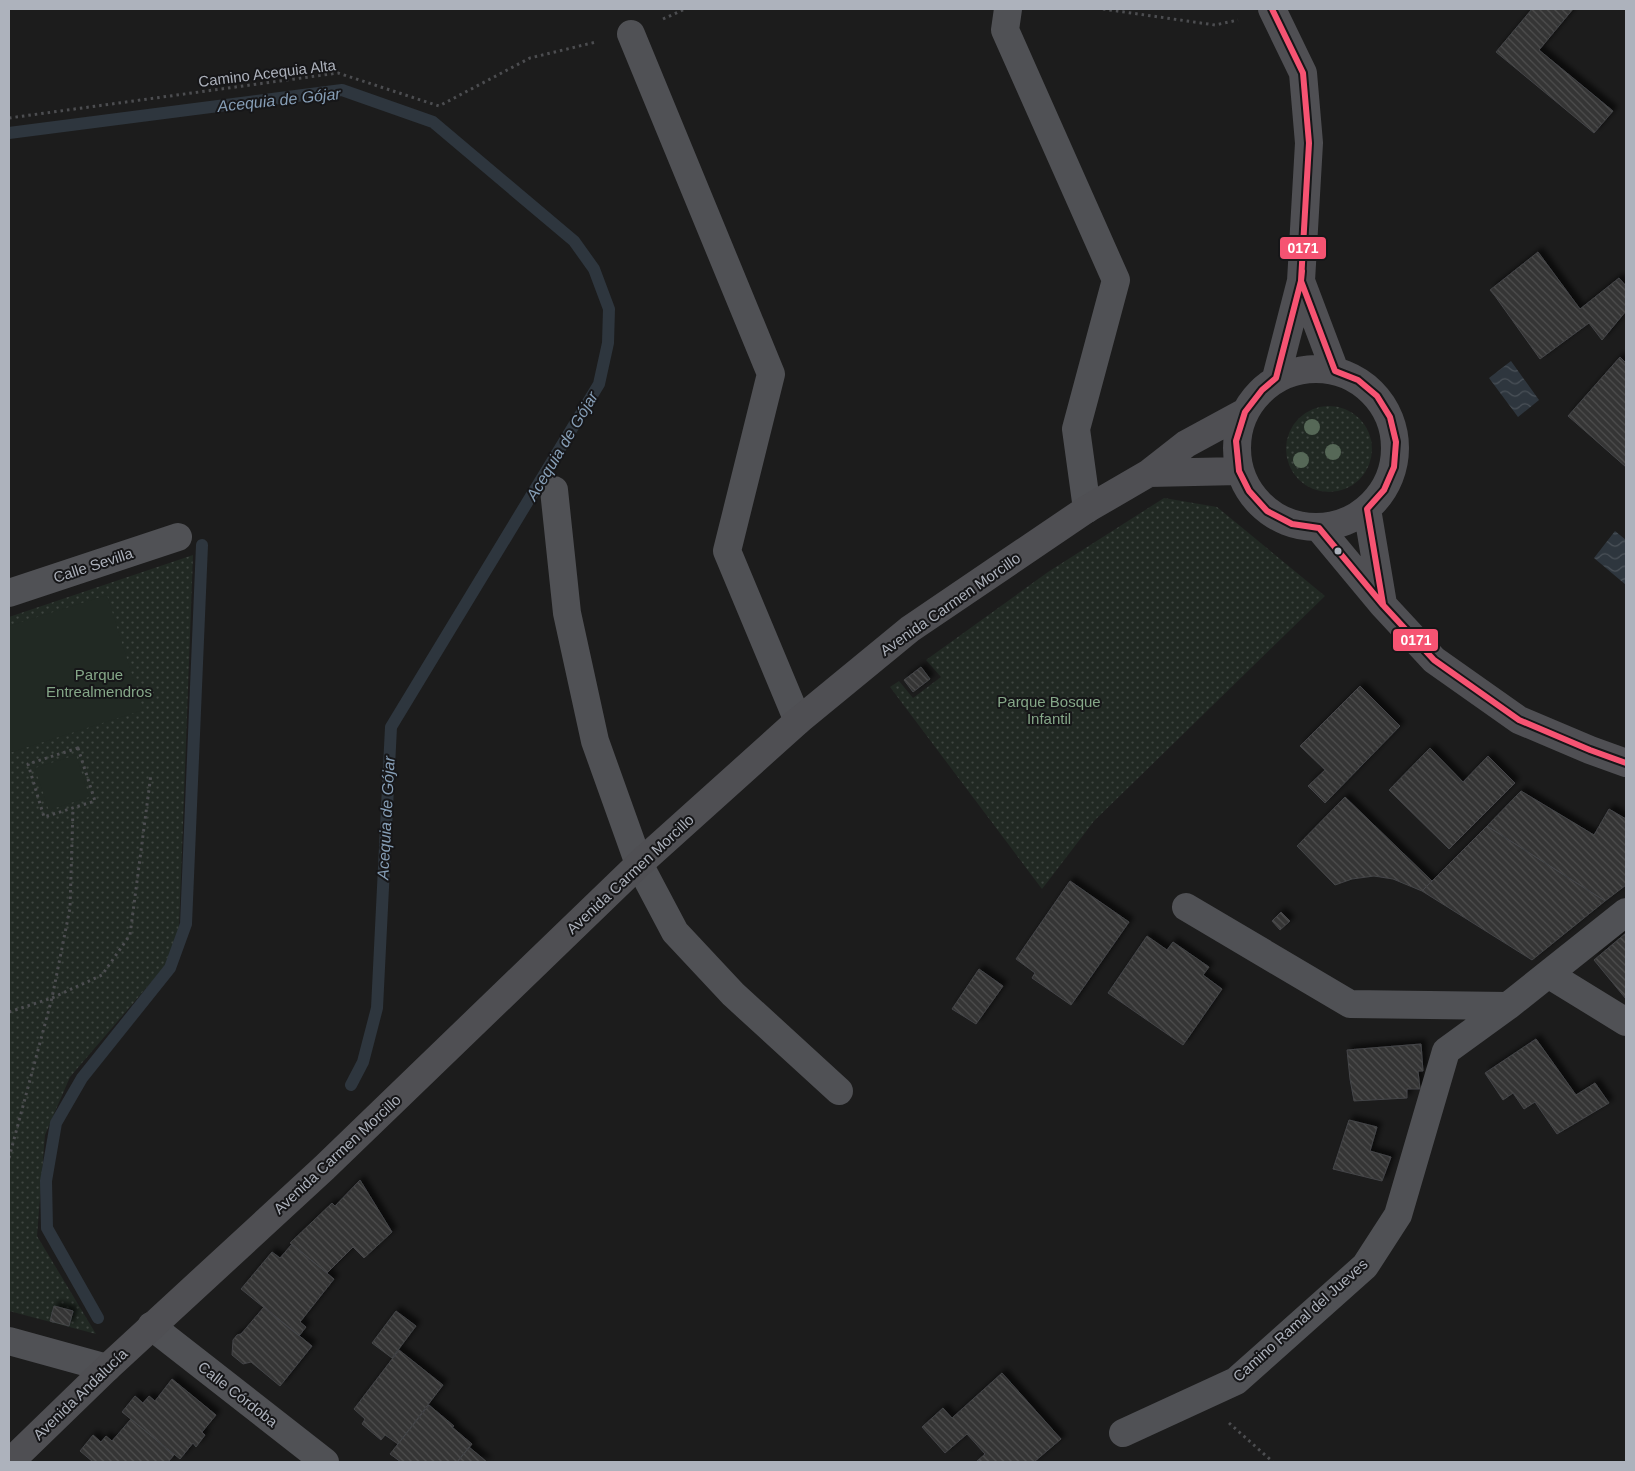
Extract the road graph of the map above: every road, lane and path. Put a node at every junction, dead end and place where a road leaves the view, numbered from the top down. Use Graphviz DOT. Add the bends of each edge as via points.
graph roads {
  1 [pos="685,9"];
  2 [pos="1008,9"];
  3 [pos="1103,9"];
  4 [pos="1274,11"];
  5 [pos="631,34"];
  6 [pos="9,118"];
  7 [pos="1301,281"];
  8 [pos="1335,370"];
  9 [pos="1276,378"];
  10 [pos="1245,412"];
  11 [pos="1239,472"];
  12 [pos="1149,473"];
  13 [pos="554,490"];
  14 [pos="1087,509"];
  15 [pos="1368,509"];
  16 [pos="1319,528"];
  17 [pos="178,537"];
  18 [pos="9,593"];
  19 [pos="1383,605"];
  20 [pos="798,721"];
  21 [pos="1626,763"];
  22 [pos="150,774"];
  23 [pos="73,808"];
  24 [pos="639,864"];
  25 [pos="1186,907"];
  26 [pos="1626,912"];
  27 [pos="1548,974"];
  28 [pos="52,998"];
  29 [pos="1508,1006"];
  30 [pos="9,1012"];
  31 [pos="1626,1022"];
  32 [pos="839,1091"];
  33 [pos="9,1158"];
  34 [pos="151,1326"];
  35 [pos="9,1341"];
  36 [pos="107,1368"];
  37 [pos="1200,1397"];
  38 [pos="1123,1433"];
  39 [pos="10,1462"];
  40 [pos="325,1462"];
  41 [pos="1273,1462"];
  1 -- 5 [label="path, Camino Acequia Alta"];
  2 -- 14 [label="street" via="1004,30 1116,280 1076,429"];
  3 -- 4 [label="path" via="1215,25"];
  4 -- 7 [label="street" via="1303,73 1309,143"];
  5 -- 6 [label="path, Camino Acequia Alta" via="530,58 439,106 338,73"];
  5 -- 20 [label="street" via="771,374 727,551"];
  7 -- 8 [label="street"];
  7 -- 9 [label="street"];
  8 -- 9 [label="street" via="1310,368"];
  8 -- 15 [label="street" via="1358,380 1377,396 1390,417 1396,442 1394,467 1384,490"];
  9 -- 10 [label="street"];
  10 -- 11 [label="street" via="1236,441"];
  10 -- 12 [label="street, Avenida Carmen Morcillo" via="1186,444"];
  11 -- 12 [label="street, Avenida Carmen Morcillo"];
  11 -- 16 [label="street" via="1249,491 1267,511 1292,524"];
  12 -- 14 [label="street, Avenida Carmen Morcillo"];
  13 -- 24 [label="street" via="567,614 595,741"];
  14 -- 20 [label="street, Avenida Carmen Morcillo" via="910,629"];
  15 -- 16 [label="street" via="1346,522"];
  15 -- 19 [label="street"];
  16 -- 19 [label="street"];
  17 -- 18 [label="street, Calle Sevilla"];
  19 -- 21 [label="street" via="1434,660 1519,720"];
  20 -- 24 [label="street, Avenida Carmen Morcillo"];
  22 -- 28 [label="path" via="130,935 102,975"];
  23 -- 23 [label="path" via="44,817 28,764 78,748 95,801"];
  23 -- 28 [label="path" via="70,908"];
  24 -- 32 [label="street" via="675,932 733,994"];
  24 -- 34 [label="street, Avenida Carmen Morcillo" via="324,1168"];
  25 -- 29 [label="street" via="1350,1004"];
  26 -- 27 [label="street, Camino Ramal del Jueves"];
  27 -- 29 [label="street, Camino Ramal del Jueves"];
  27 -- 31 [label="street"];
  28 -- 30 [label="path"];
  28 -- 33 [label="path"];
  29 -- 37 [label="street, Camino Ramal del Jueves" via="1446,1051 1398,1215 1365,1266 1236,1381"];
  34 -- 36 [label="street, Avenida Andalucía"];
  34 -- 40 [label="street, Calle Córdoba"];
  35 -- 36 [label="street"];
  36 -- 39 [label="street, Avenida Andalucía"];
  37 -- 38 [label="street, Camino Ramal del Jueves"];
  37 -- 41 [label="path"];
}
